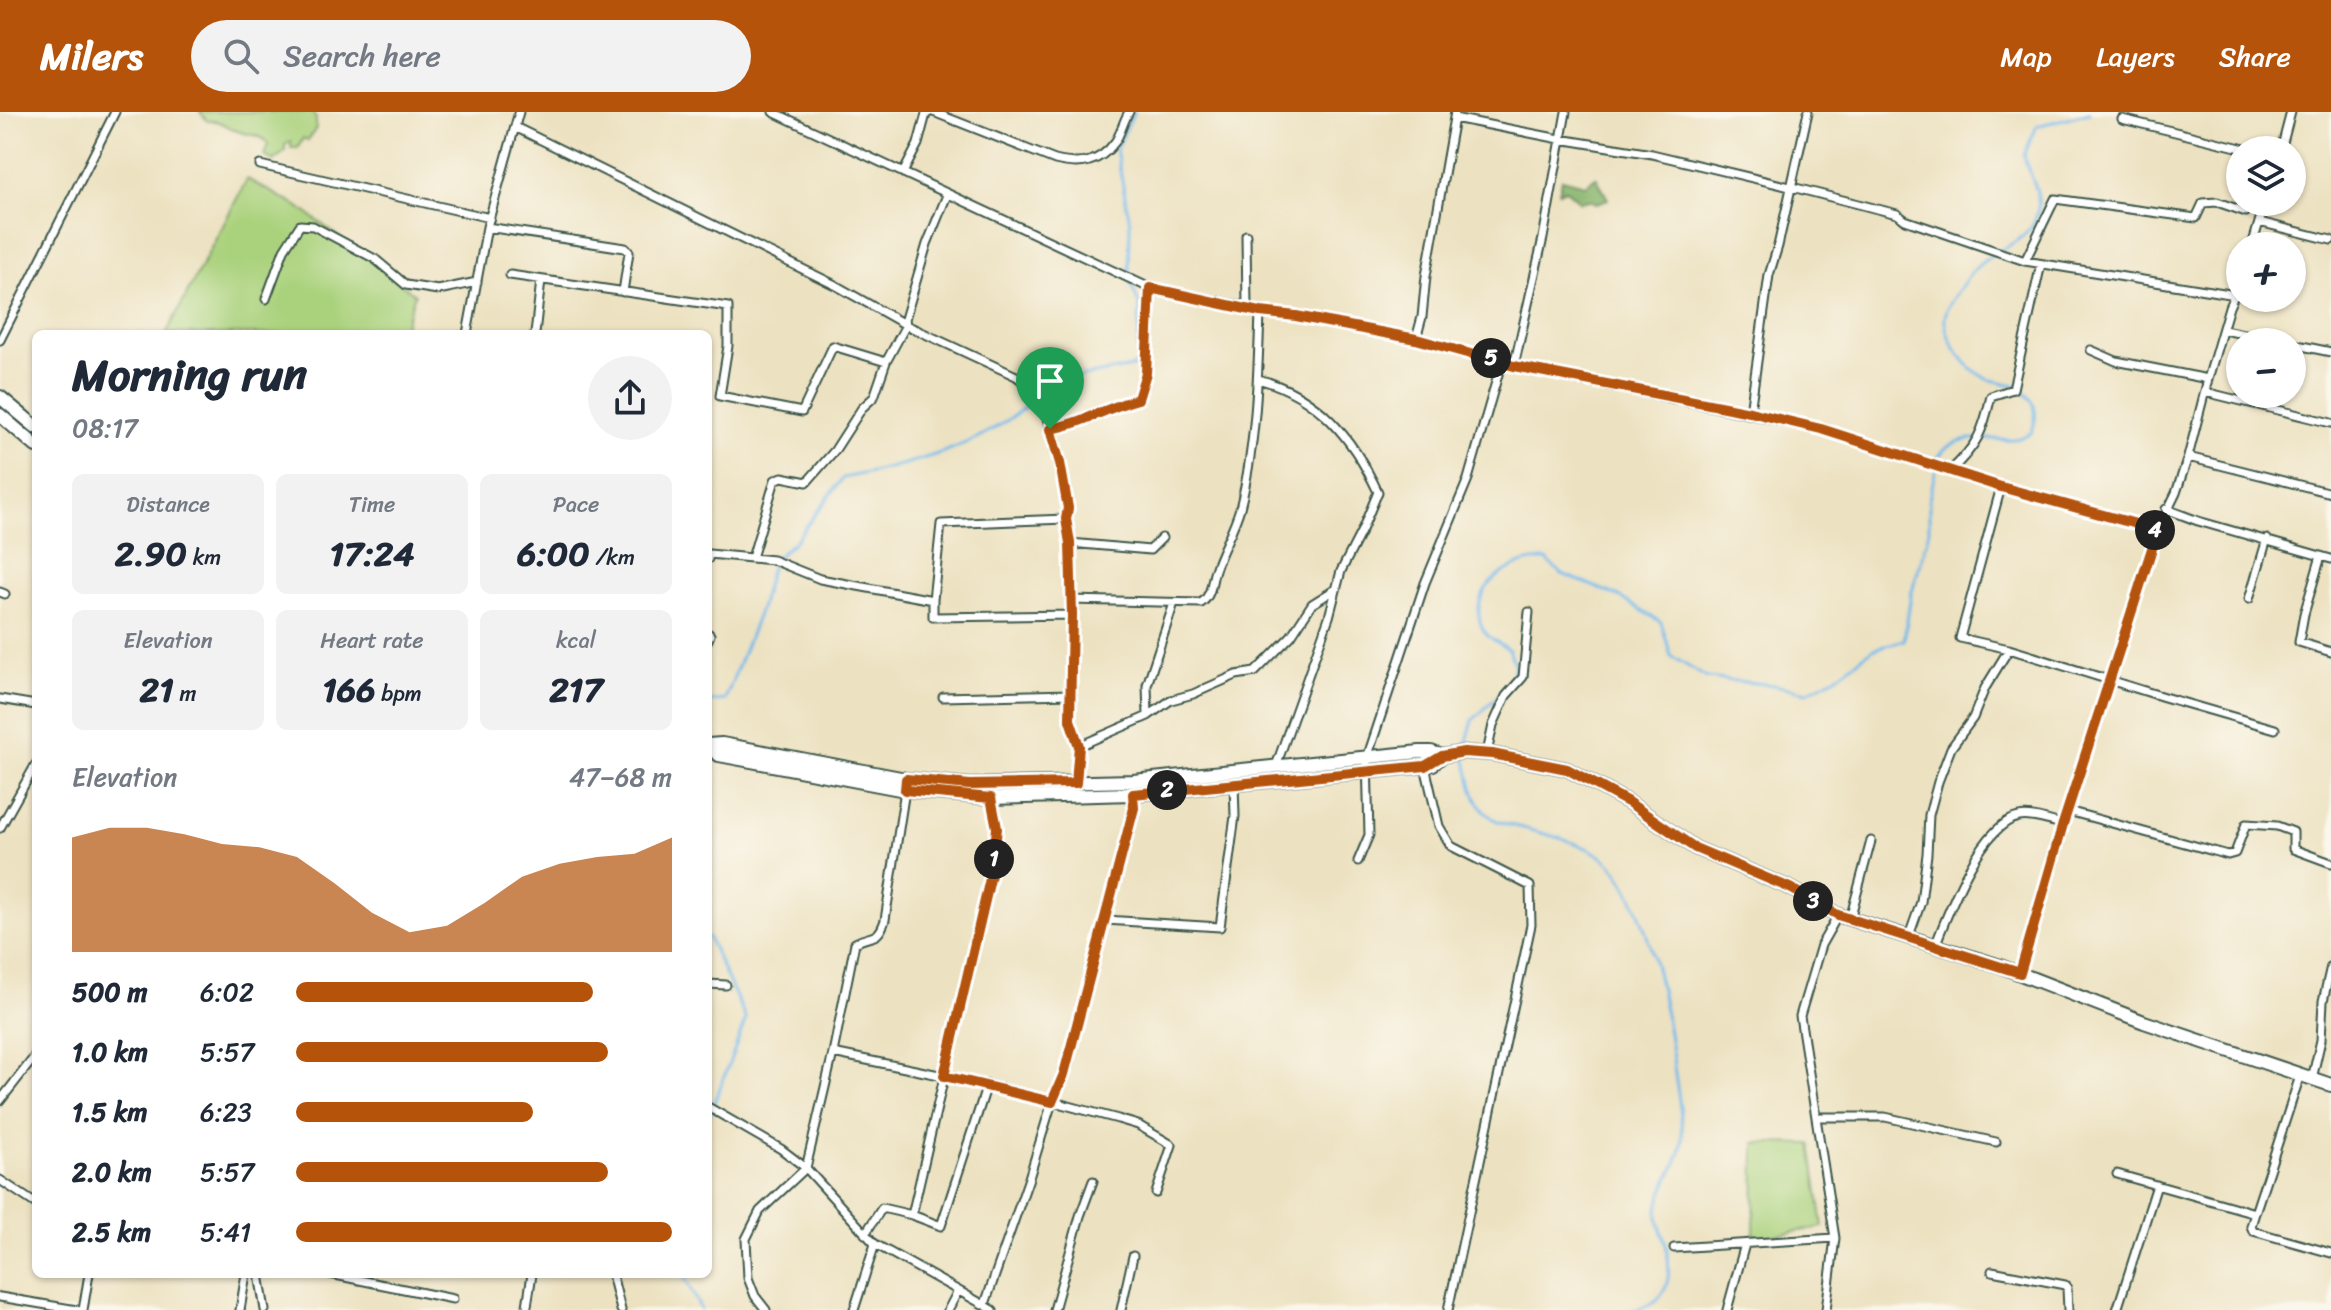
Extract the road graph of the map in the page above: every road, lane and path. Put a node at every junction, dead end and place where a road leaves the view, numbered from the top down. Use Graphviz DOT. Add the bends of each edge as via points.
graph roads {
  1 [pos="115,112"];
  2 [pos="773,112"];
  3 [pos="932,112"];
  4 [pos="1129,112"];
  5 [pos="1566,112"];
  6 [pos="1808,112"];
  7 [pos="2291,112"];
  8 [pos="517,113"];
  9 [pos="1454,115"];
  10 [pos="2122,119"];
  11 [pos="515,127"];
  12 [pos="2285,136"];
  13 [pos="1560,139"];
  14 [pos="2226,144"];
  15 [pos="260,165"];
  16 [pos="903,173"];
  17 [pos="1791,187"];
  18 [pos="947,195"];
  19 [pos="2226,205"];
  20 [pos="2261,216"];
  21 [pos="490,218"];
  22 [pos="2259,222"];
  23 [pos="487,227"];
  24 [pos="2256,232"];
  25 [pos="1246,235"];
  26 [pos="2331,240"];
  27 [pos="2025,261"];
  28 [pos="2041,264"];
  29 [pos="510,275"];
  30 [pos="541,280"];
  31 [pos="477,282"];
  32 [pos="1150,288"];
  33 [pos="623,292"];
  34 [pos="2226,293"];
  35 [pos="266,299"];
  36 [pos="1247,307"];
  37 [pos="1260,312"];
  38 [pos="2228,312"];
  39 [pos="906,325"];
  40 [pos="468,330"];
  41 [pos="535,330"];
  42 [pos="2224,330"];
  43 [pos="1416,339"];
  44 [pos="0,340"];
  45 [pos="2306,347"];
  46 [pos="2091,350"];
  47 [pos="2331,352"];
  48 [pos="1502,361"];
  49 [pos="886,362"];
  50 [pos="1514,366"];
  51 [pos="1258,379"];
  52 [pos="2208,379"];
  53 [pos="2205,392"];
  54 [pos="712,395"];
  55 [pos="720,396"];
  56 [pos="0,397"];
  57 [pos="1750,412"];
  58 [pos="0,415"];
  59 [pos="2331,423"];
  60 [pos="32,424"];
  61 [pos="1050,429"];
  62 [pos="32,443"];
  63 [pos="2188,457"];
  64 [pos="1950,471"];
  65 [pos="2001,487"];
  66 [pos="2331,493"];
  67 [pos="2166,509"];
  68 [pos="1066,519"];
  69 [pos="2158,530"];
  70 [pos="1162,538"];
  71 [pos="2267,539"];
  72 [pos="1070,543"];
  73 [pos="712,556"];
  74 [pos="2321,556"];
  75 [pos="752,558"];
  76 [pos="2331,559"];
  77 [pos="1337,589"];
  78 [pos="2249,599"];
  79 [pos="933,600"];
  80 [pos="1070,600"];
  81 [pos="1174,603"];
  82 [pos="1529,612"];
  83 [pos="1072,615"];
  84 [pos="2009,649"];
  85 [pos="2331,652"];
  86 [pos="2110,680"];
  87 [pos="1072,694"];
  88 [pos="943,697"];
  89 [pos="0,699"];
  90 [pos="32,704"];
  91 [pos="1148,716"];
  92 [pos="2275,729"];
  93 [pos="712,745"];
  94 [pos="1079,746"];
  95 [pos="1487,753"];
  96 [pos="1442,756"];
  97 [pos="1367,764"];
  98 [pos="1276,766"];
  99 [pos="1425,766"];
  100 [pos="32,771"];
  101 [pos="1076,783"];
  102 [pos="1234,783"];
  103 [pos="906,785"];
  104 [pos="1133,788"];
  105 [pos="991,798"];
  106 [pos="2068,811"];
  107 [pos="2063,824"];
  108 [pos="0,828"];
  109 [pos="1871,841"];
  110 [pos="1358,861"];
  111 [pos="2331,863"];
  112 [pos="1844,917"];
  113 [pos="1105,920"];
  114 [pos="1909,936"];
  115 [pos="1935,946"];
  116 [pos="2331,966"];
  117 [pos="2020,973"];
  118 [pos="712,984"];
  119 [pos="726,985"];
  120 [pos="833,1053"];
  121 [pos="32,1060"];
  122 [pos="944,1076"];
  123 [pos="2306,1077"];
  124 [pos="987,1085"];
  125 [pos="2331,1085"];
  126 [pos="0,1101"];
  127 [pos="1052,1102"];
  128 [pos="712,1109"];
  129 [pos="1817,1117"];
  130 [pos="1996,1142"];
  131 [pos="806,1168"];
  132 [pos="2117,1174"];
  133 [pos="0,1180"];
  134 [pos="1093,1181"];
  135 [pos="2157,1185"];
  136 [pos="1156,1193"];
  137 [pos="32,1201"];
  138 [pos="2255,1213"];
  139 [pos="912,1215"];
  140 [pos="865,1234"];
  141 [pos="1835,1238"];
  142 [pos="875,1244"];
  143 [pos="1745,1244"];
  144 [pos="1674,1248"];
  145 [pos="2331,1253"];
  146 [pos="1133,1256"];
  147 [pos="1992,1271"];
  148 [pos="88,1278"];
  149 [pos="245,1278"];
  150 [pos="260,1278"];
  151 [pos="350,1278"];
  152 [pos="531,1278"];
  153 [pos="613,1278"];
  154 [pos="958,1291"];
  155 [pos="0,1297"];
  156 [pos="453,1299"];
  157 [pos="985,1304"];
  158 [pos="527,1306"];
  159 [pos="80,1310"];
  160 [pos="240,1310"];
  161 [pos="265,1310"];
  162 [pos="621,1310"];
  163 [pos="766,1310"];
  164 [pos="854,1310"];
  165 [pos="948,1310"];
  166 [pos="993,1310"];
  167 [pos="1054,1310"];
  168 [pos="1121,1310"];
  169 [pos="1448,1310"];
  170 [pos="1727,1310"];
  171 [pos="1826,1310"];
  172 [pos="2068,1310"];
  173 [pos="2117,1310"];
  1 -- 44 [label="street"];
  2 -- 16 [label="street"];
  3 -- 4 [label="street" via="1076,165 1100,157 1117,141"];
  3 -- 16 [label="street" via="926,114"];
  5 -- 13 [label="street"];
  6 -- 17 [label="street"];
  7 -- 12 [label="street"];
  8 -- 11 [label="street"];
  9 -- 13 [label="street"];
  9 -- 43 [label="street"];
  10 -- 14 [label="street"];
  11 -- 21 [label="street"];
  11 -- 39 [label="street"];
  13 -- 17 [label="street" via="1652,154"];
  13 -- 50 [label="street"];
  15 -- 21 [label="street"];
  16 -- 18 [label="street"];
  17 -- 27 [label="street" via="1897,214"];
  17 -- 57 [label="street" via="1769,275"];
  18 -- 32 [label="street"];
  18 -- 39 [label="street" via="927,244"];
  19 -- 27 [label="street" via="2203,203 2196,218 2055,199"];
  20 -- 22 [label="street"];
  21 -- 23 [label="street"];
  22 -- 24 [label="street"];
  22 -- 26 [label="street"];
  23 -- 31 [label="street"];
  23 -- 33 [label="street" via="625,248 629,252"];
  25 -- 36 [label="street"];
  27 -- 28 [label="street"];
  28 -- 34 [label="street"];
  28 -- 64 [label="street" via="2013,389 1991,396 1983,432"];
  29 -- 30 [label="street"];
  30 -- 33 [label="street"];
  30 -- 41 [label="street"];
  31 -- 35 [label="street" via="438,290 406,285 375,259 313,226 300,225 284,250"];
  31 -- 40 [label="street"];
  32 -- 36 [label="street"];
  32 -- 61 [label="street" via="1146,373 1138,399"];
  33 -- 55 [label="street" via="728,307"];
  36 -- 37 [label="street"];
  37 -- 43 [label="street"];
  37 -- 51 [label="street"];
  38 -- 42 [label="street"];
  39 -- 49 [label="street"];
  39 -- 61 [label="street" via="1016,376 1040,394"];
  42 -- 52 [label="street"];
  43 -- 48 [label="street"];
  45 -- 47 [label="street"];
  46 -- 52 [label="street" via="2116,361"];
  48 -- 50 [label="street"];
  48 -- 97 [label="street" via="1468,479 1425,583"];
  49 -- 55 [label="street" via="833,346 802,412"];
  49 -- 75 [label="street" via="874,397 807,482 775,480"];
  50 -- 57 [label="street"];
  51 -- 77 [label="street" via="1284,386 1318,406 1365,463 1378,492"];
  51 -- 81 [label="street" via="1239,510 1208,599"];
  52 -- 53 [label="street"];
  53 -- 59 [label="street"];
  53 -- 63 [label="street"];
  54 -- 55 [label="street"];
  56 -- 60 [label="main road"];
  57 -- 64 [label="street"];
  58 -- 62 [label="main road"];
  61 -- 68 [label="street"];
  63 -- 66 [label="street"];
  63 -- 67 [label="street"];
  64 -- 65 [label="street"];
  65 -- 69 [label="street"];
  65 -- 84 [label="street" via="1960,638"];
  67 -- 69 [label="street"];
  67 -- 71 [label="street"];
  68 -- 72 [label="street"];
  68 -- 79 [label="street" via="941,524"];
  69 -- 86 [label="street"];
  70 -- 72 [label="street" via="1150,550"];
  71 -- 74 [label="street"];
  71 -- 78 [label="street"];
  72 -- 80 [label="street"];
  73 -- 75 [label="street"];
  74 -- 76 [label="street"];
  74 -- 85 [label="street" via="2299,642"];
  75 -- 79 [label="street" via="773,560 820,579"];
  77 -- 91 [label="street" via="1312,604 1291,636 1255,672 1171,700"];
  77 -- 98 [label="street"];
  79 -- 83 [label="street" via="933,617"];
  80 -- 81 [label="street"];
  80 -- 83 [label="street"];
  81 -- 91 [label="street" via="1147,685"];
  82 -- 95 [label="street" via="1523,677 1506,696"];
  83 -- 87 [label="street"];
  84 -- 86 [label="street"];
  84 -- 114 [label="street" via="1951,748 1938,782 1929,815 1921,902"];
  86 -- 92 [label="street"];
  86 -- 106 [label="street"];
  87 -- 88 [label="street"];
  87 -- 94 [label="street" via="1070,720"];
  89 -- 90 [label="street"];
  91 -- 94 [label="street"];
  93 -- 103 [label="main road"];
  94 -- 101 [label="street"];
  95 -- 96 [label="main road"];
  95 -- 112 [label="main road" via="1567,769 1695,848"];
  96 -- 97 [label="main road" via="1431,752"];
  96 -- 99 [label="main road"];
  97 -- 98 [label="main road"];
  97 -- 99 [label="main road"];
  97 -- 102 [label="main road"];
  97 -- 110 [label="street" via="1369,835"];
  98 -- 104 [label="main road"];
  99 -- 169 [label="street" via="1439,826 1451,846 1530,886 1531,925"];
  100 -- 108 [label="street"];
  101 -- 103 [label="main road"];
  101 -- 104 [label="main road"];
  102 -- 104 [label="main road"];
  102 -- 113 [label="street" via="1235,816 1220,927"];
  103 -- 105 [label="main road"];
  103 -- 120 [label="street" via="885,920 875,937 855,943"];
  104 -- 105 [label="main road"];
  104 -- 113 [label="street" via="1134,808"];
  105 -- 122 [label="street" via="997,828 993,866"];
  106 -- 107 [label="street"];
  106 -- 111 [label="street" via="2228,855 2235,853 2246,824 2277,826 2293,832 2293,849"];
  107 -- 115 [label="street" via="2021,816 2001,825 1960,886"];
  107 -- 117 [label="street"];
  109 -- 112 [label="street"];
  112 -- 114 [label="main road"];
  112 -- 129 [label="street" via="1821,945 1800,1016"];
  113 -- 127 [label="street"];
  114 -- 115 [label="main road"];
  115 -- 117 [label="main road"];
  116 -- 123 [label="street" via="2321,1040"];
  117 -- 123 [label="main road"];
  118 -- 119 [label="street"];
  120 -- 122 [label="street"];
  120 -- 131 [label="street"];
  121 -- 126 [label="street"];
  122 -- 124 [label="street"];
  122 -- 139 [label="street"];
  123 -- 125 [label="main road"];
  123 -- 138 [label="street"];
  124 -- 127 [label="street"];
  124 -- 139 [label="street" via="941,1226"];
  127 -- 136 [label="street" via="1138,1125 1172,1145"];
  127 -- 157 [label="street"];
  128 -- 131 [label="street"];
  129 -- 130 [label="street" via="1885,1117"];
  129 -- 141 [label="street"];
  131 -- 140 [label="street"];
  131 -- 163 [label="street" via="760,1211 746,1239 748,1278"];
  132 -- 135 [label="street"];
  133 -- 137 [label="street"];
  134 -- 167 [label="street"];
  135 -- 138 [label="street"];
  135 -- 173 [label="street"];
  138 -- 145 [label="street" via="2253,1231"];
  139 -- 140 [label="street" via="882,1208"];
  140 -- 142 [label="street"];
  141 -- 143 [label="street"];
  141 -- 171 [label="street"];
  142 -- 154 [label="street"];
  142 -- 164 [label="street"];
  143 -- 144 [label="street"];
  143 -- 170 [label="street"];
  146 -- 168 [label="street"];
  147 -- 172 [label="street" via="2065,1285"];
  148 -- 159 [label="street"];
  149 -- 160 [label="street"];
  150 -- 161 [label="street"];
  151 -- 156 [label="street"];
  152 -- 158 [label="street"];
  153 -- 162 [label="street"];
  154 -- 157 [label="street"];
  154 -- 165 [label="street"];
  155 -- 159 [label="street"];
  157 -- 166 [label="street"];
}
